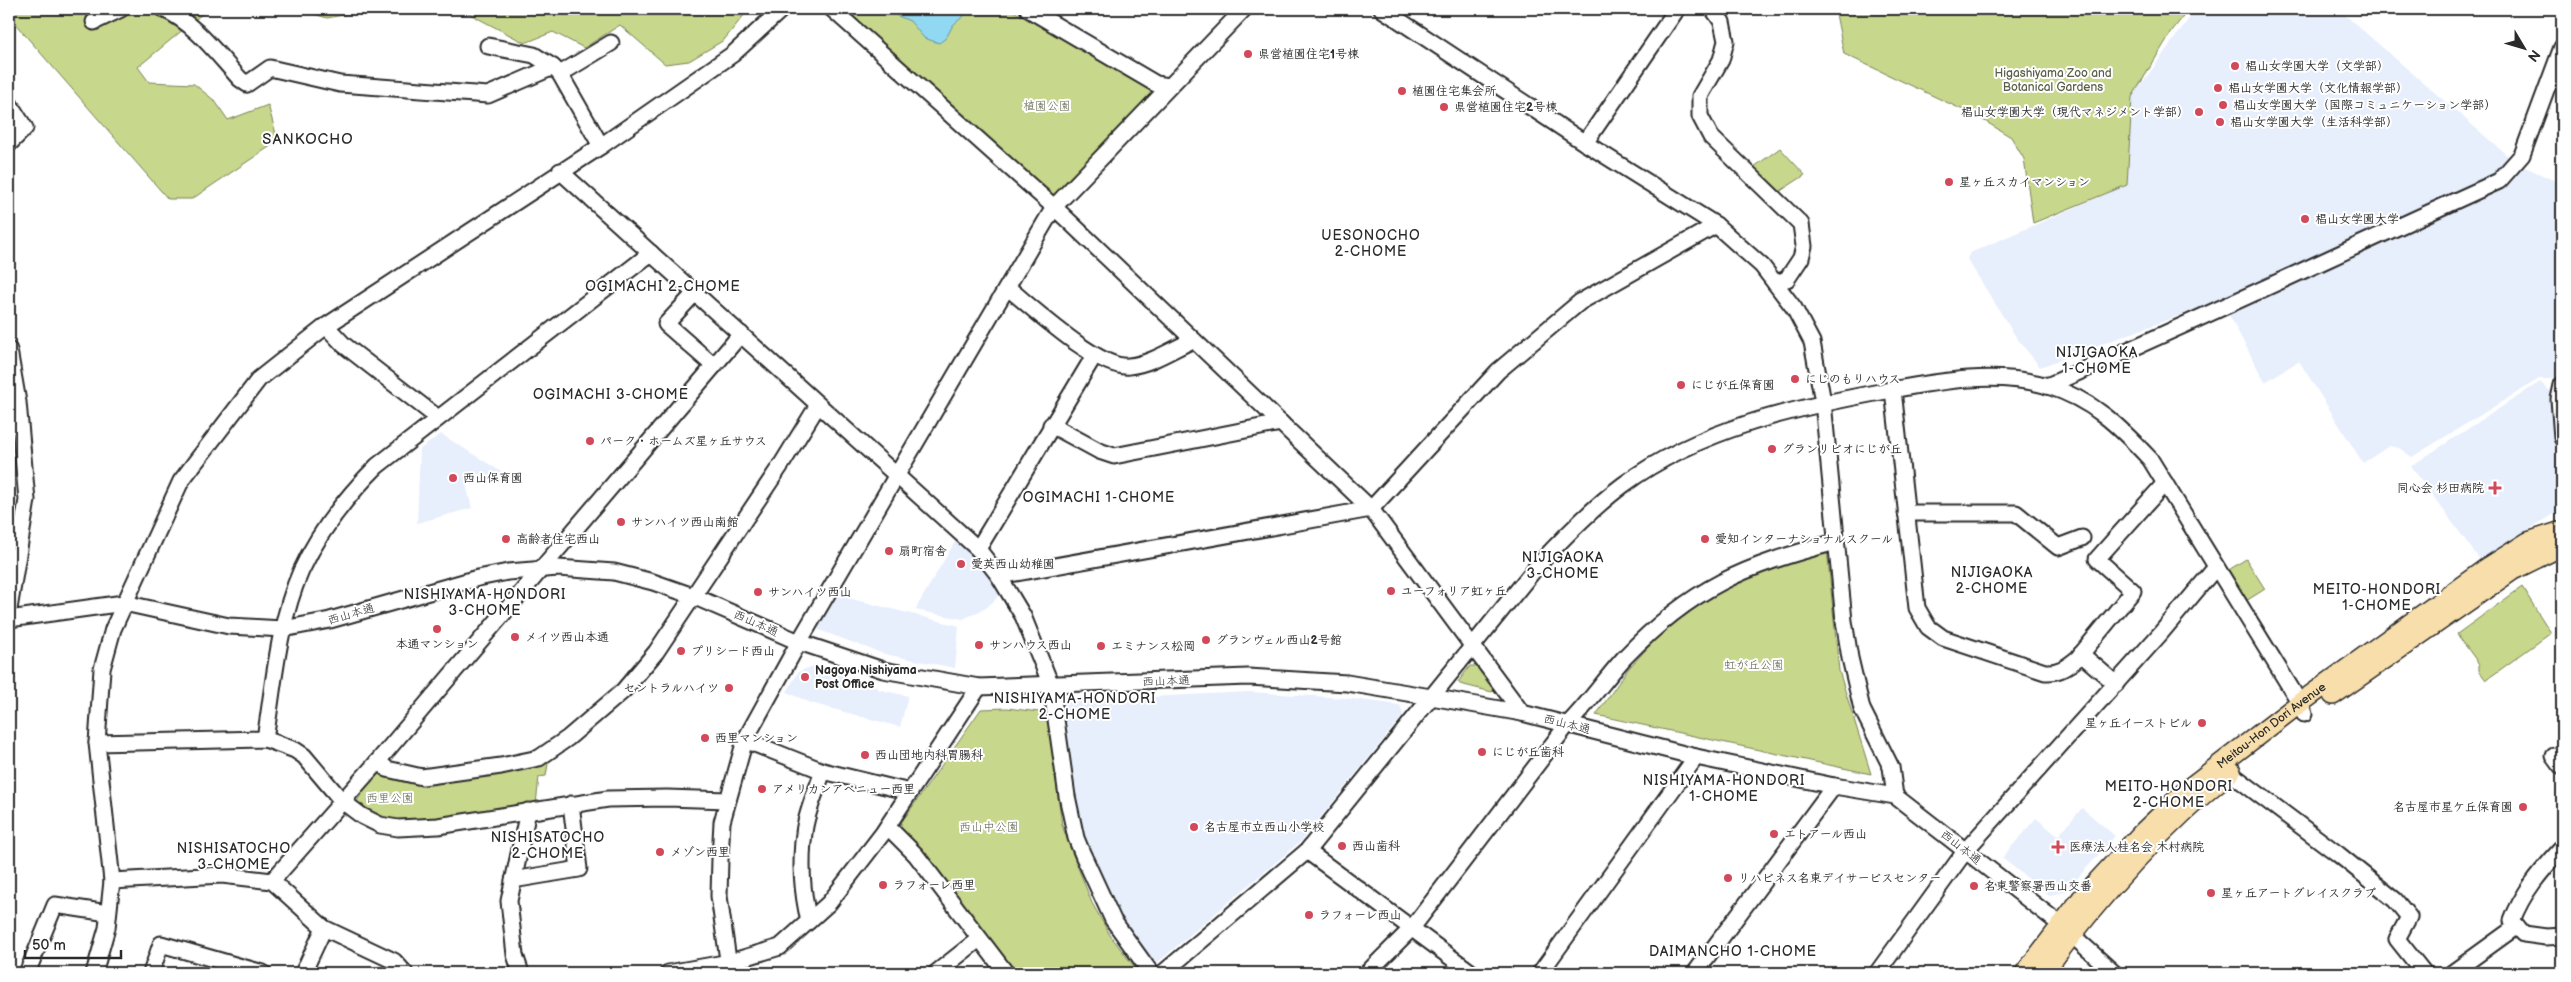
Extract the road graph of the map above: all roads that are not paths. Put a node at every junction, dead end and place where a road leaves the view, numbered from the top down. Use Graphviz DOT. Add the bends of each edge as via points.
graph roads {
  1 [pos="121,9"];
  2 [pos="163,9"];
  3 [pos="782,9"];
  4 [pos="832,9"];
  5 [pos="1028,9"];
  6 [pos="1244,9"];
  7 [pos="1382,9"];
  8 [pos="1677,9"];
  9 [pos="1713,9"];
  10 [pos="94,22"];
  11 [pos="611,43"];
  12 [pos="488,46"];
  13 [pos="2562,47"];
  14 [pos="557,70"];
  15 [pos="1169,86"];
  16 [pos="9,103"];
  17 [pos="1585,143"];
  18 [pos="9,144"];
  19 [pos="601,146"];
  20 [pos="560,171"];
  21 [pos="1054,208"];
  22 [pos="1716,224"];
  23 [pos="651,253"];
  24 [pos="1775,283"];
  25 [pos="1008,288"];
  26 [pos="695,293"];
  27 [pos="326,326"];
  28 [pos="741,334"];
  29 [pos="1193,340"];
  30 [pos="9,350"];
  31 [pos="1094,356"];
  32 [pos="714,366"];
  33 [pos="2562,385"];
  34 [pos="2047,386"];
  35 [pos="1893,390"];
  36 [pos="1823,402"];
  37 [pos="818,405"];
  38 [pos="438,418"];
  39 [pos="1281,423"];
  40 [pos="1051,425"];
  41 [pos="2562,438"];
  42 [pos="895,476"];
  43 [pos="2165,483"];
  44 [pos="1371,509"];
  45 [pos="1906,513"];
  46 [pos="2562,531"];
  47 [pos="2082,538"];
  48 [pos="1836,542"];
  49 [pos="2562,546"];
  50 [pos="978,549"];
  51 [pos="2216,567"];
  52 [pos="538,571"];
  53 [pos="999,576"];
  54 [pos="693,596"];
  55 [pos="124,603"];
  56 [pos="9,609"];
  57 [pos="9,619"];
  58 [pos="283,629"];
  59 [pos="799,642"];
  60 [pos="1471,646"];
  61 [pos="2080,654"];
  62 [pos="2116,684"];
  63 [pos="1051,685"];
  64 [pos="979,687"];
  65 [pos="1432,696"];
  66 [pos="2302,709"];
  67 [pos="1522,713"];
  68 [pos="1568,724"];
  69 [pos="265,739"];
  70 [pos="745,740"];
  71 [pos="97,742"];
  72 [pos="1696,757"];
  73 [pos="378,761"];
  74 [pos="823,770"];
  75 [pos="2229,772"];
  76 [pos="1834,786"];
  77 [pos="910,792"];
  78 [pos="1895,796"];
  79 [pos="728,800"];
  80 [pos="342,802"];
  81 [pos="571,804"];
  82 [pos="528,811"];
  83 [pos="888,827"];
  84 [pos="2562,848"];
  85 [pos="1966,850"];
  86 [pos="1307,851"];
  87 [pos="112,880"];
  88 [pos="514,880"];
  89 [pos="272,881"];
  90 [pos="108,913"];
  91 [pos="809,921"];
  92 [pos="2517,926"];
  93 [pos="324,928"];
  94 [pos="1412,928"];
  95 [pos="2066,930"];
  96 [pos="2562,936"];
  97 [pos="979,939"];
  98 [pos="732,968"];
  99 [pos="27,973"];
  100 [pos="94,973"];
  101 [pos="152,973"];
  102 [pos="263,973"];
  103 [pos="302,973"];
  104 [pos="406,973"];
  105 [pos="521,973"];
  106 [pos="668,973"];
  107 [pos="936,973"];
  108 [pos="1006,973"];
  109 [pos="1151,973"];
  110 [pos="1162,973"];
  111 [pos="1367,973"];
  112 [pos="1472,973"];
  113 [pos="1540,973"];
  114 [pos="1695,973"];
  115 [pos="1877,973"];
  116 [pos="2025,973"];
  117 [pos="2043,973"];
  118 [pos="2114,973"];
  119 [pos="2424,973"];
  120 [pos="2452,973"];
  1 -- 10 [label="street"];
  2 -- 14 [label="street" via="199,34 247,84 270,68 340,84 488,95"];
  3 -- 19 [label="street" via="733,54"];
  4 -- 21 [label="street"];
  5 -- 15 [label="street" via="1156,84"];
  6 -- 15 [label="street"];
  7 -- 17 [label="street"];
  8 -- 17 [label="street"];
  9 -- 24 [label="street" via="1722,22 1726,41 1721,60 1700,96 1700,116 1711,137 1801,224 1804,246 1801,258 1787,279"];
  11 -- 14 [label="street"];
  12 -- 14 [label="street" via="534,55"];
  13 -- 34 [label="street" via="2522,155 2499,181 2292,274 2230,306"];
  14 -- 19 [label="street"];
  15 -- 21 [label="street"];
  16 -- 18 [label="street" via="25,128"];
  17 -- 22 [label="street"];
  19 -- 20 [label="street"];
  20 -- 23 [label="street"];
  20 -- 27 [label="street"];
  21 -- 25 [label="street"];
  21 -- 29 [label="street"];
  22 -- 24 [label="street" via="1762,266"];
  22 -- 44 [label="street" via="1580,302 1498,371"];
  23 -- 26 [label="street"];
  23 -- 38 [label="street"];
  24 -- 36 [label="street" via="1794,308 1812,342"];
  25 -- 31 [label="street"];
  25 -- 42 [label="street"];
  26 -- 28 [label="street"];
  26 -- 32 [label="street" via="666,324"];
  27 -- 38 [label="street" via="344,346"];
  27 -- 55 [label="street" via="259,379 180,481"];
  28 -- 32 [label="street"];
  28 -- 37 [label="street"];
  29 -- 31 [label="street" via="1128,367"];
  29 -- 39 [label="street"];
  30 -- 56 [label="street" via="18,402 27,500"];
  31 -- 40 [label="street"];
  32 -- 52 [label="street"];
  33 -- 41 [label="street" via="2559,399"];
  34 -- 35 [label="street" via="1967,378"];
  34 -- 43 [label="street" via="2092,405 2118,425 2150,460"];
  35 -- 36 [label="street"];
  35 -- 45 [label="street"];
  36 -- 48 [label="street"];
  36 -- 60 [label="street" via="1728,430 1693,445 1623,485 1567,534"];
  37 -- 42 [label="street"];
  37 -- 54 [label="street"];
  38 -- 58 [label="street" via="377,466 342,506 300,572"];
  39 -- 40 [label="street" via="1114,456 1100,452"];
  39 -- 44 [label="street"];
  40 -- 50 [label="street"];
  42 -- 50 [label="street"];
  42 -- 59 [label="street"];
  43 -- 51 [label="street"];
  43 -- 61 [label="street" via="2097,559 2133,591"];
  44 -- 53 [label="street"];
  44 -- 60 [label="street"];
  45 -- 47 [label="street" via="2016,513 2058,547"];
  45 -- 61 [label="street" via="1917,608 1928,627 1954,642 2045,672 2062,670"];
  46 -- 66 [label="main road, Meitou-Hon Dori Avenue" via="2528,542 2487,568"];
  48 -- 68 [label="street" via="1750,568 1678,608 1624,659"];
  48 -- 78 [label="street" via="1850,658 1862,709 1891,767"];
  49 -- 66 [label="main road, Meitou-Hon Dori Avenue" via="2513,570"];
  50 -- 53 [label="street"];
  51 -- 62 [label="street"];
  51 -- 66 [label="street"];
  52 -- 54 [label="street, 西山本通" via="558,568 614,572"];
  52 -- 58 [label="street, 西山本通" via="478,578 330,620"];
  52 -- 73 [label="street"];
  53 -- 63 [label="street" via="1023,616"];
  54 -- 59 [label="street, 西山本通"];
  54 -- 73 [label="street" via="656,652 623,691 539,758 422,777 387,769"];
  55 -- 57 [label="street"];
  55 -- 58 [label="street, 西山本通" via="229,626"];
  55 -- 71 [label="street" via="102,669"];
  58 -- 69 [label="street"];
  59 -- 64 [label="street, 西山本通" via="883,670"];
  59 -- 70 [label="street"];
  60 -- 65 [label="street"];
  60 -- 67 [label="street"];
  61 -- 62 [label="street"];
  62 -- 85 [label="street"];
  63 -- 64 [label="street, 西山本通"];
  63 -- 65 [label="street, 西山本通" via="1248,678 1347,683"];
  63 -- 109 [label="street" via="1076,838 1113,920"];
  64 -- 77 [label="street"];
  65 -- 67 [label="street, 西山本通"];
  65 -- 86 [label="street"];
  66 -- 75 [label="main road, Meitou-Hon Dori Avenue"];
  66 -- 95 [label="main road, Meitou-Hon Dori Avenue" via="2188,789 2082,898"];
  67 -- 68 [label="street, 西山本通"];
  68 -- 72 [label="street, 西山本通"];
  68 -- 94 [label="street"];
  69 -- 71 [label="street"];
  69 -- 80 [label="street" via="304,756"];
  70 -- 74 [label="street"];
  70 -- 79 [label="street"];
  71 -- 87 [label="street"];
  72 -- 76 [label="street, 西山本通"];
  72 -- 113 [label="street"];
  73 -- 80 [label="street"];
  74 -- 77 [label="street"];
  74 -- 91 [label="street" via="804,831 802,868"];
  75 -- 95 [label="main road, Meitou-Hon Dori Avenue"];
  75 -- 119 [label="street" via="2395,900 2408,917 2397,939"];
  76 -- 78 [label="street, 西山本通"];
  76 -- 114 [label="street"];
  77 -- 83 [label="street"];
  78 -- 85 [label="street, 西山本通"];
  79 -- 81 [label="street" via="637,798"];
  79 -- 98 [label="street" via="722,822 719,896"];
  80 -- 82 [label="street" via="380,825 406,829"];
  80 -- 89 [label="street"];
  81 -- 82 [label="street"];
  81 -- 88 [label="street" via="579,870"];
  82 -- 88 [label="street"];
  83 -- 91 [label="street" via="829,903"];
  83 -- 97 [label="street" via="916,855"];
  84 -- 92 [label="street" via="2518,905 2512,920"];
  85 -- 95 [label="street, 西山本通"];
  85 -- 115 [label="street"];
  86 -- 94 [label="street"];
  86 -- 110 [label="street"];
  87 -- 89 [label="street" via="222,875"];
  87 -- 90 [label="street"];
  88 -- 105 [label="street" via="509,901"];
  89 -- 93 [label="street"];
  90 -- 99 [label="street" via="55,905"];
  90 -- 100 [label="street"];
  91 -- 98 [label="street" via="780,946"];
  92 -- 96 [label="street" via="2524,934"];
  92 -- 120 [label="street"];
  93 -- 103 [label="street"];
  93 -- 104 [label="street" via="394,961"];
  94 -- 111 [label="street"];
  94 -- 112 [label="street"];
  95 -- 116 [label="main road, Meitou-Hon Dori Avenue"];
  95 -- 117 [label="main road, Meitou-Hon Dori Avenue"];
  95 -- 118 [label="street, 西山本通"];
  97 -- 107 [label="street"];
  97 -- 108 [label="street"];
  98 -- 106 [label="street"];
  101 -- 102 [label="street" via="161,944"];
}
